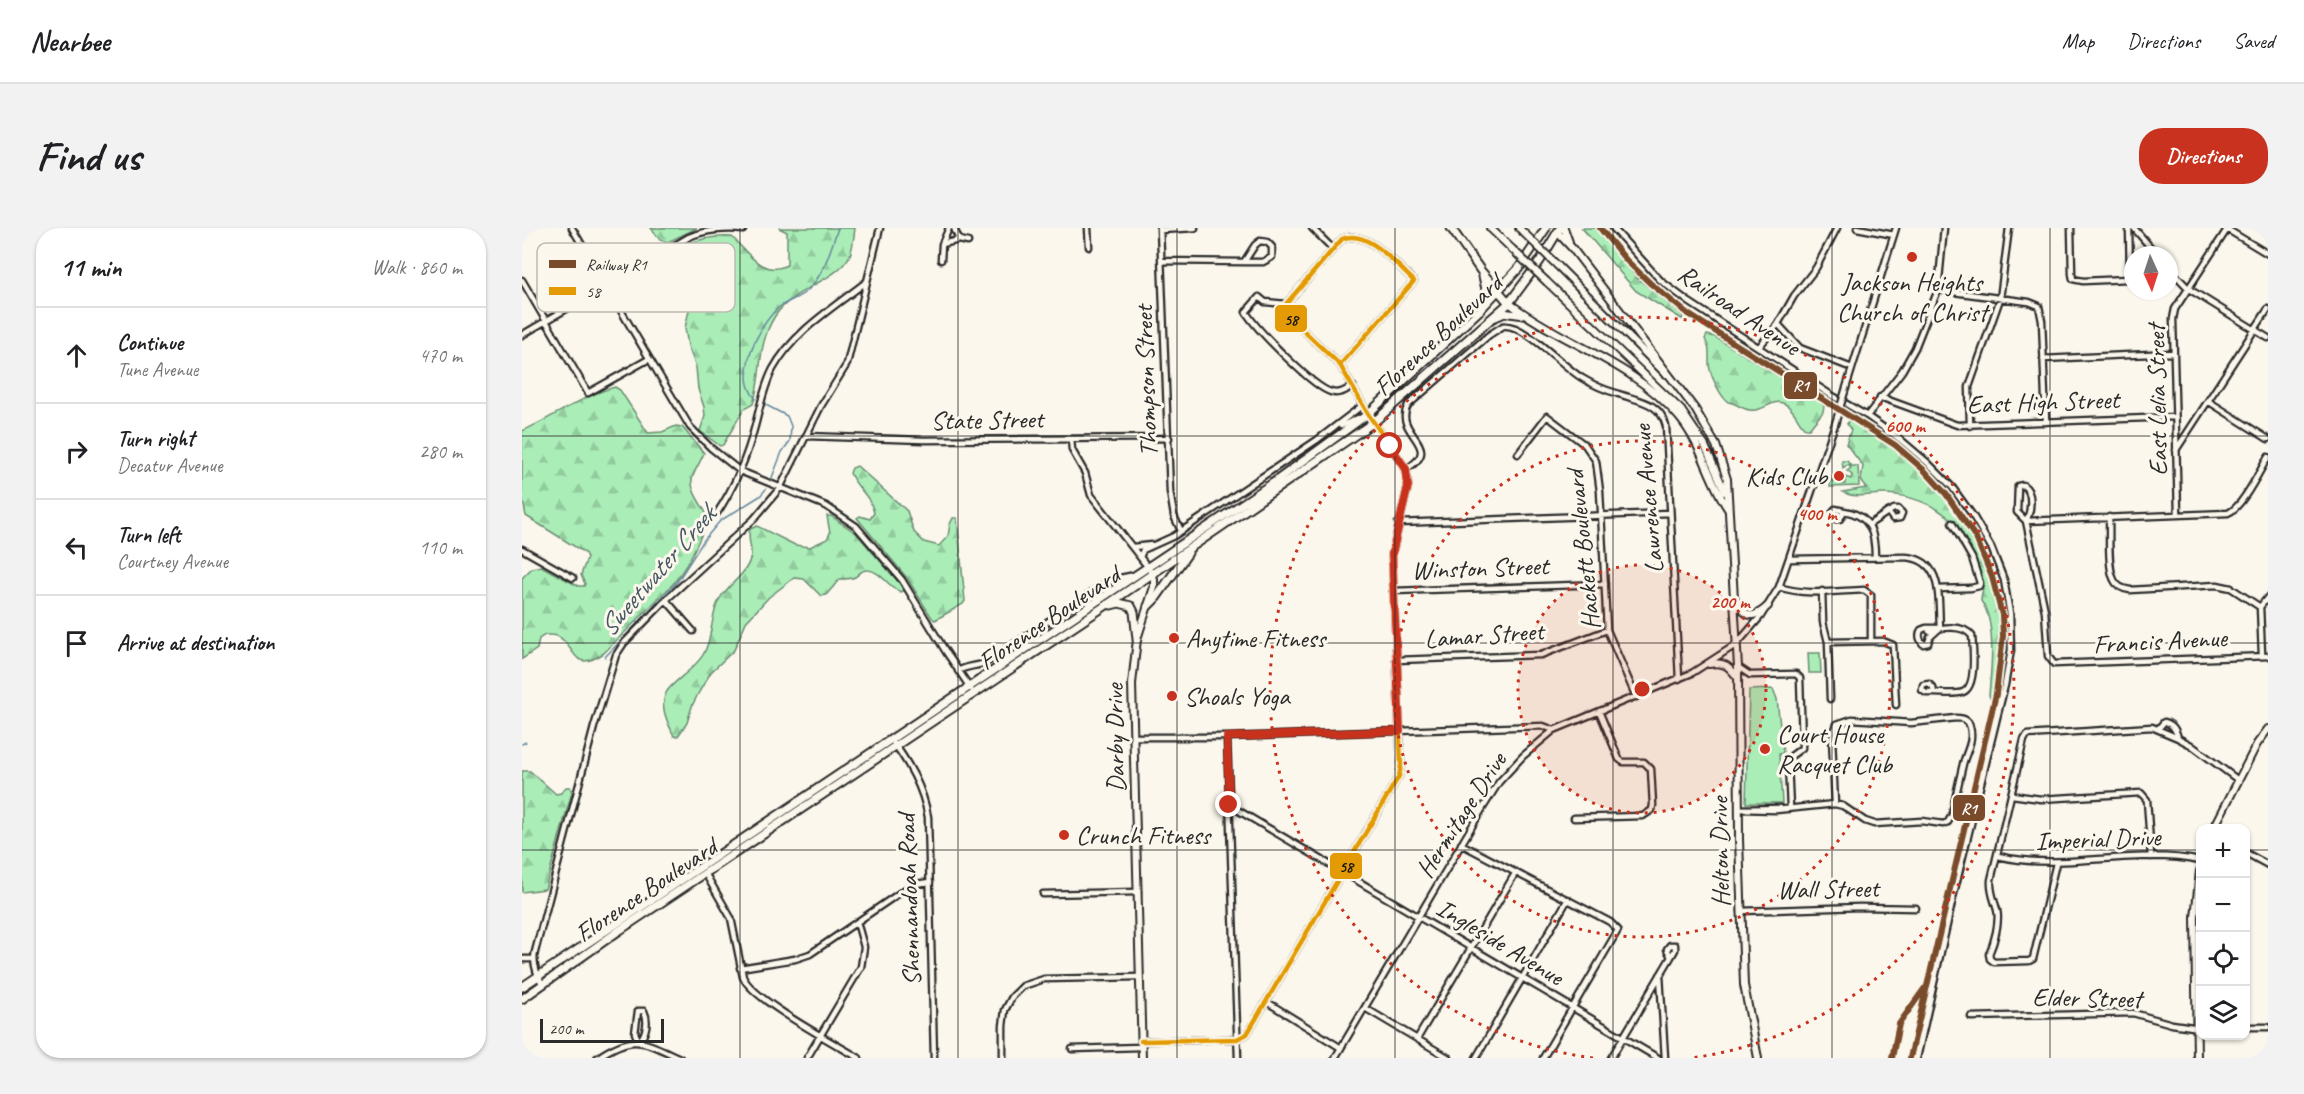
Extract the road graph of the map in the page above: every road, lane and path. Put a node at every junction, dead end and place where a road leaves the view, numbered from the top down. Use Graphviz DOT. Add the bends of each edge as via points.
graph roads {
  1 [pos="572,228"];
  2 [pos="880,228"];
  3 [pos="949,228"];
  4 [pos="1088,228"];
  5 [pos="1195,228"];
  6 [pos="1312,228"];
  7 [pos="1451,228"];
  8 [pos="1490,228"];
  9 [pos="1546,228"];
  10 [pos="1613,228"];
  11 [pos="1837,228"];
  12 [pos="1857,228"];
  13 [pos="1896,228"];
  14 [pos="1944,228"];
  15 [pos="2009,228"];
  16 [pos="2071,228"];
  17 [pos="2129,228"];
  18 [pos="2134,228"];
  19 [pos="956,229"];
  20 [pos="1160,229"];
  21 [pos="1558,229"];
  22 [pos="2227,229"];
  23 [pos="743,230"];
  24 [pos="1521,230"];
  25 [pos="1894,235"];
  26 [pos="958,240"];
  27 [pos="968,242"];
  28 [pos="581,243"];
  29 [pos="680,243"];
  30 [pos="942,244"];
  31 [pos="1089,246"];
  32 [pos="2149,246"];
  33 [pos="1333,249"];
  34 [pos="2268,254"];
  35 [pos="941,260"];
  36 [pos="1161,261"];
  37 [pos="1244,262"];
  38 [pos="1481,271"];
  39 [pos="2178,277"];
  40 [pos="522,280"];
  41 [pos="866,282"];
  42 [pos="2189,289"];
  43 [pos="1938,290"];
  44 [pos="1499,292"];
  45 [pos="2000,299"];
  46 [pos="1509,303"];
  47 [pos="1286,304"];
  48 [pos="537,306"];
  49 [pos="2268,309"];
  50 [pos="1479,311"];
  51 [pos="541,312"];
  52 [pos="561,312"];
  53 [pos="621,312"];
  54 [pos="1532,320"];
  55 [pos="546,321"];
  56 [pos="1488,321"];
  57 [pos="1778,324"];
  58 [pos="2254,330"];
  59 [pos="522,335"];
  60 [pos="2268,338"];
  61 [pos="1759,347"];
  62 [pos="2172,353"];
  63 [pos="649,359"];
  64 [pos="2043,359"];
  65 [pos="1340,364"];
  66 [pos="1852,368"];
  67 [pos="1353,386"];
  68 [pos="1880,397"];
  69 [pos="2208,401"];
  70 [pos="1363,405"];
  71 [pos="1695,409"];
  72 [pos="1368,414"];
  73 [pos="1868,416"];
  74 [pos="2175,417"];
  75 [pos="1374,422"];
  76 [pos="2046,422"];
  77 [pos="1970,426"];
  78 [pos="1334,428"];
  79 [pos="806,436"];
  80 [pos="1169,438"];
  81 [pos="1071,439"];
  82 [pos="2268,440"];
  83 [pos="2176,450"];
  84 [pos="1518,454"];
  85 [pos="2268,457"];
  86 [pos="1406,469"];
  87 [pos="740,471"];
  88 [pos="780,488"];
  89 [pos="1726,493"];
  90 [pos="1730,511"];
  91 [pos="1844,511"];
  92 [pos="1888,512"];
  93 [pos="717,513"];
  94 [pos="1670,513"];
  95 [pos="2178,514"];
  96 [pos="1601,516"];
  97 [pos="2109,517"];
  98 [pos="2025,521"];
  99 [pos="1952,523"];
  100 [pos="1398,524"];
  101 [pos="1870,524"];
  102 [pos="1181,531"];
  103 [pos="1155,546"];
  104 [pos="1133,547"];
  105 [pos="1192,548"];
  106 [pos="522,549"];
  107 [pos="1140,557"];
  108 [pos="1875,557"];
  109 [pos="1789,560"];
  110 [pos="1147,566"];
  111 [pos="1152,574"];
  112 [pos="1135,575"];
  113 [pos="573,578"];
  114 [pos="1605,584"];
  115 [pos="1779,587"];
  116 [pos="1938,590"];
  117 [pos="1393,591"];
  118 [pos="1822,591"];
  119 [pos="2268,597"];
  120 [pos="1734,598"];
  121 [pos="666,600"];
  122 [pos="1106,606"];
  123 [pos="1148,606"];
  124 [pos="1768,606"];
  125 [pos="2260,607"];
  126 [pos="1940,628"];
  127 [pos="1607,630"];
  128 [pos="693,631"];
  129 [pos="1929,632"];
  130 [pos="1030,633"];
  131 [pos="1137,639"];
  132 [pos="1035,641"];
  133 [pos="1871,641"];
  134 [pos="1828,642"];
  135 [pos="1737,644"];
  136 [pos="1040,650"];
  137 [pos="2265,656"];
  138 [pos="1396,660"];
  139 [pos="1708,664"];
  140 [pos="1738,667"];
  141 [pos="958,671"];
  142 [pos="1679,679"];
  143 [pos="1738,679"];
  144 [pos="969,686"];
  145 [pos="975,693"];
  146 [pos="1934,693"];
  147 [pos="1636,697"];
  148 [pos="1830,699"];
  149 [pos="1896,705"];
  150 [pos="1599,711"];
  151 [pos="2158,729"];
  152 [pos="2268,729"];
  153 [pos="1554,730"];
  154 [pos="1400,731"];
  155 [pos="1134,737"];
  156 [pos="1227,737"];
  157 [pos="2178,738"];
  158 [pos="891,739"];
  159 [pos="896,747"];
  160 [pos="2238,780"];
  161 [pos="2012,795"];
  162 [pos="1835,804"];
  163 [pos="1229,805"];
  164 [pos="1790,808"];
  165 [pos="1739,809"];
  166 [pos="1574,818"];
  167 [pos="2216,824"];
  168 [pos="1461,844"];
  169 [pos="2250,855"];
  170 [pos="1998,856"];
  171 [pos="2151,857"];
  172 [pos="2196,860"];
  173 [pos="2056,863"];
  174 [pos="2268,865"];
  175 [pos="701,867"];
  176 [pos="1342,872"];
  177 [pos="1516,872"];
  178 [pos="706,875"];
  179 [pos="2199,878"];
  180 [pos="930,882"];
  181 [pos="1138,892"];
  182 [pos="1043,894"];
  183 [pos="1568,899"];
  184 [pos="1916,908"];
  185 [pos="1741,911"];
  186 [pos="1418,916"];
  187 [pos="857,922"];
  188 [pos="1471,948"];
  189 [pos="1671,957"];
  190 [pos="522,959"];
  191 [pos="533,959"];
  192 [pos="740,968"];
  193 [pos="1660,975"];
  194 [pos="538,976"];
  195 [pos="1140,977"];
  196 [pos="1522,978"];
  197 [pos="543,985"];
  198 [pos="2196,986"];
  199 [pos="522,987"];
  200 [pos="522,999"];
  201 [pos="1267,1002"];
  202 [pos="1365,1008"];
  203 [pos="1573,1008"];
  204 [pos="1971,1017"];
  205 [pos="2268,1027"];
  206 [pos="2196,1028"];
  207 [pos="2250,1028"];
  208 [pos="822,1035"];
  209 [pos="1623,1037"];
  210 [pos="1237,1039"];
  211 [pos="1418,1039"];
  212 [pos="2198,1040"];
  213 [pos="639,1042"];
  214 [pos="1141,1044"];
  215 [pos="1341,1048"];
  216 [pos="1072,1049"];
  217 [pos="667,1052"];
  218 [pos="597,1058"];
  219 [pos="664,1058"];
  220 [pos="680,1058"];
  221 [pos="807,1058"];
  222 [pos="859,1058"];
  223 [pos="934,1058"];
  224 [pos="1003,1058"];
  225 [pos="1142,1058"];
  226 [pos="1238,1058"];
  227 [pos="1335,1058"];
  228 [pos="1449,1058"];
  229 [pos="1476,1058"];
  230 [pos="1543,1058"];
  231 [pos="1611,1058"];
  232 [pos="1658,1058"];
  233 [pos="1665,1058"];
  234 [pos="1758,1058"];
  235 [pos="1917,1058"];
  236 [pos="2197,1058"];
  1 -- 28 [label="street"];
  2 -- 41 [label="street"];
  3 -- 30 [label="street"];
  4 -- 31 [label="street"];
  5 -- 20 [label="street"];
  6 -- 33 [label="street"];
  7 -- 38 [label="highway"];
  8 -- 89 [label="main road, bridge" via="1681,410 1705,446"];
  9 -- 44 [label="highway, Florence Boulevard"];
  10 -- 61 [label="street, Railroad Avenue" via="1661,281"];
  11 -- 57 [label="street" via="1816,268"];
  12 -- 25 [label="street"];
  13 -- 25 [label="street, Hermitage Drive"];
  14 -- 43 [label="street"];
  15 -- 45 [label="street"];
  16 -- 17 [label="street" via="2073,279 2078,281 2128,279"];
  18 -- 32 [label="street"];
  19 -- 26 [label="street"];
  20 -- 36 [label="street, Thompson Street"];
  21 -- 46 [label="highway, Florence Boulevard"];
  21 -- 71 [label="main road"];
  22 -- 34 [label="street"];
  22 -- 42 [label="street, East Lelia Street"];
  23 -- 29 [label="street" via="697,234"];
  24 -- 71 [label="main road, bridge" via="1650,357"];
  25 -- 66 [label="street, Hermitage Drive"];
  26 -- 27 [label="street"];
  26 -- 30 [label="street"];
  30 -- 35 [label="street"];
  33 -- 47 [label="street"];
  33 -- 65 [label="street" via="1347,237 1365,238 1414,281"];
  36 -- 37 [label="street"];
  36 -- 80 [label="street, Thompson Street"];
  37 -- 37 [label="street" via="1267,261 1273,254 1272,246 1257,242"];
  38 -- 44 [label="highway"];
  38 -- 50 [label="highway" via="1487,290"];
  39 -- 42 [label="street"];
  40 -- 48 [label="street"];
  41 -- 79 [label="street" via="847,364"];
  41 -- 87 [label="street" via="802,332 774,368"];
  42 -- 58 [label="street"];
  42 -- 62 [label="street, East Lelia Street" via="2175,309"];
  43 -- 45 [label="street"];
  43 -- 68 [label="street" via="1911,357"];
  44 -- 46 [label="highway"];
  44 -- 50 [label="highway, Florence Boulevard"];
  45 -- 64 [label="street" via="2039,306"];
  45 -- 77 [label="street" via="1969,387"];
  46 -- 54 [label="main road"];
  46 -- 56 [label="highway, Florence Boulevard"];
  47 -- 65 [label="street" via="1287,315"];
  47 -- 67 [label="street" via="1265,302 1260,297 1246,312 1268,340 1325,389 1338,393"];
  49 -- 58 [label="street"];
  50 -- 72 [label="highway, Florence Boulevard"];
  51 -- 55 [label="street"];
  52 -- 55 [label="street"];
  53 -- 63 [label="street"];
  54 -- 56 [label="main road" via="1512,312"];
  54 -- 90 [label="main road" via="1625,371 1662,399 1690,431"];
  55 -- 59 [label="street"];
  55 -- 63 [label="street" via="588,393"];
  56 -- 75 [label="highway, Florence Boulevard"];
  57 -- 61 [label="street"];
  57 -- 66 [label="street" via="1800,348"];
  58 -- 60 [label="street"];
  58 -- 69 [label="street"];
  61 -- 73 [label="street, Railroad Avenue"];
  62 -- 64 [label="street"];
  62 -- 74 [label="street, East Lelia Street"];
  63 -- 87 [label="street" via="690,427"];
  64 -- 76 [label="street"];
  65 -- 67 [label="street"];
  66 -- 109 [label="street, Hermitage Drive, bridge"];
  67 -- 70 [label="street"];
  68 -- 73 [label="street"];
  68 -- 77 [label="street, East High Street" via="1947,423"];
  69 -- 82 [label="street"];
  69 -- 83 [label="street"];
  70 -- 72 [label="street"];
  70 -- 78 [label="street"];
  71 -- 89 [label="main road" via="1723,464"];
  72 -- 75 [label="street"];
  72 -- 78 [label="street"];
  72 -- 110 [label="highway, Florence Boulevard" via="1273,483"];
  73 -- 235 [label="street, Railroad Avenue" via="1910,447 1952,487 1973,516 2004,580 2010,614 2011,650 2005,685"];
  74 -- 76 [label="street, East High Street"];
  74 -- 83 [label="street, East Lelia Street"];
  75 -- 86 [label="street"];
  75 -- 105 [label="highway, Florence Boulevard"];
  76 -- 77 [label="street, East High Street"];
  78 -- 102 [label="street"];
  79 -- 81 [label="street, State Street"];
  79 -- 88 [label="street"];
  80 -- 81 [label="street, State Street"];
  80 -- 102 [label="street, Thompson Street" via="1171,503"];
  81 -- 104 [label="street" via="1091,495"];
  83 -- 95 [label="street, East Lelia Street"];
  84 -- 96 [label="street, Hackett Boulevard" via="1547,416 1592,452 1599,470"];
  85 -- 95 [label="street" via="2233,511"];
  86 -- 94 [label="street, Lawrence Avenue" via="1421,454 1418,441 1405,424 1408,405 1489,335 1503,326 1513,326 1582,378 1645,402 1660,412 1666,426"];
  86 -- 100 [label="street" via="1408,486"];
  87 -- 88 [label="street"];
  87 -- 93 [label="street"];
  88 -- 121 [label="street" via="749,525"];
  88 -- 141 [label="street" via="835,510 859,530 902,580"];
  89 -- 90 [label="main road, Helton Drive"];
  90 -- 120 [label="main road, Helton Drive"];
  91 -- 101 [label="street"];
  92 -- 101 [label="street"];
  94 -- 96 [label="street"];
  94 -- 142 [label="street, Lawrence Avenue"];
  95 -- 97 [label="street"];
  96 -- 100 [label="street"];
  96 -- 114 [label="street, Hackett Boulevard"];
  97 -- 98 [label="street"];
  97 -- 125 [label="street" via="2111,568 2119,587 2130,590 2217,585 2231,588"];
  98 -- 98 [label="street" via="2017,512 2016,491 2023,485 2029,492 2030,513"];
  98 -- 137 [label="street, Francis Avenue" via="2045,611 2048,656 2054,664"];
  99 -- 116 [label="street" via="1972,558 1980,582 1971,588"];
  100 -- 117 [label="street" via="1392,554"];
  101 -- 108 [label="street"];
  102 -- 103 [label="street"];
  103 -- 104 [label="street"];
  103 -- 107 [label="street" via="1143,550"];
  104 -- 107 [label="street"];
  105 -- 111 [label="highway, Florence Boulevard"];
  105 -- 123 [label="highway"];
  106 -- 113 [label="street"];
  107 -- 110 [label="street"];
  108 -- 109 [label="street"];
  108 -- 116 [label="street" via="1922,560 1936,575"];
  109 -- 115 [label="street, Hermitage Drive"];
  110 -- 111 [label="main road"];
  110 -- 112 [label="highway, Florence Boulevard"];
  111 -- 122 [label="highway, Florence Boulevard"];
  111 -- 123 [label="main road, Darby Drive" via="1154,587"];
  112 -- 130 [label="street" via="1110,580"];
  112 -- 132 [label="highway, Florence Boulevard"];
  114 -- 117 [label="street, Winston Street"];
  114 -- 127 [label="street, Hackett Boulevard"];
  115 -- 118 [label="street"];
  115 -- 124 [label="street, Hermitage Drive"];
  116 -- 126 [label="street"];
  117 -- 138 [label="street"];
  118 -- 133 [label="street" via="1868,591"];
  118 -- 134 [label="street"];
  119 -- 125 [label="street"];
  120 -- 124 [label="main road" via="1749,615 1761,613"];
  120 -- 135 [label="main road, Helton Drive"];
  121 -- 128 [label="street"];
  121 -- 191 [label="street" via="624,643 613,661"];
  122 -- 131 [label="highway" via="1131,606"];
  122 -- 136 [label="highway, Florence Boulevard"];
  123 -- 131 [label="main road, Darby Drive"];
  124 -- 135 [label="street, Hermitage Drive"];
  125 -- 137 [label="street"];
  126 -- 126 [label="street" via="1921,630 1919,640 1928,643"];
  126 -- 129 [label="street"];
  126 -- 146 [label="street" via="1964,629 1972,636 1972,681 1963,692"];
  127 -- 138 [label="street, Lamar Street" via="1541,655"];
  127 -- 147 [label="street, Hackett Boulevard"];
  130 -- 132 [label="street"];
  130 -- 141 [label="street" via="981,665 968,665"];
  131 -- 155 [label="main road, Darby Drive"];
  132 -- 136 [label="street"];
  132 -- 144 [label="highway, Florence Boulevard"];
  133 -- 134 [label="street"];
  133 -- 149 [label="street" via="1893,645"];
  134 -- 148 [label="street"];
  135 -- 139 [label="street, Hermitage Drive"];
  135 -- 140 [label="main road, Helton Drive"];
  136 -- 145 [label="highway, Florence Boulevard"];
  138 -- 154 [label="street"];
  139 -- 142 [label="street, Hermitage Drive"];
  139 -- 143 [label="main road" via="1728,666"];
  140 -- 143 [label="main road, Helton Drive"];
  140 -- 164 [label="street" via="1750,675 1796,674 1800,678 1802,748 1788,763"];
  141 -- 144 [label="street"];
  142 -- 147 [label="street, Hermitage Drive"];
  143 -- 165 [label="main road, Helton Drive"];
  144 -- 145 [label="street"];
  144 -- 158 [label="highway, Florence Boulevard"];
  145 -- 159 [label="highway, Florence Boulevard"];
  147 -- 150 [label="street, Hermitage Drive"];
  150 -- 153 [label="street, Hermitage Drive"];
  150 -- 166 [label="street" via="1619,759 1644,762 1651,769 1652,810 1644,816"];
  151 -- 157 [label="street"];
  151 -- 157 [label="street" via="2164,722 2169,723"];
  151 -- 161 [label="street" via="2027,735"];
  152 -- 160 [label="main road"];
  153 -- 154 [label="street" via="1543,726"];
  153 -- 168 [label="street, Hermitage Drive" via="1499,782"];
  154 -- 156 [label="street"];
  154 -- 176 [label="street" via="1401,766 1397,781"];
  155 -- 156 [label="street"];
  155 -- 181 [label="main road, Darby Drive"];
  156 -- 163 [label="street"];
  157 -- 160 [label="street"];
  158 -- 159 [label="street, Shennandoah Road"];
  158 -- 175 [label="highway, Florence Boulevard"];
  159 -- 178 [label="highway, Florence Boulevard"];
  159 -- 180 [label="street, Shennandoah Road" via="914,774 926,807"];
  160 -- 167 [label="main road"];
  161 -- 170 [label="street"];
  161 -- 171 [label="street" via="2041,799 2140,793 2147,800"];
  162 -- 162 [label="street" via="1874,824 1948,822 1969,748 1968,723 1956,718 1911,723 1852,719 1838,724 1832,737"];
  162 -- 164 [label="street"];
  163 -- 176 [label="street, Ingleside Avenue"];
  163 -- 210 [label="street"];
  164 -- 165 [label="street"];
  165 -- 185 [label="main road, Helton Drive"];
  168 -- 177 [label="street"];
  168 -- 186 [label="street, Hermitage Drive"];
  169 -- 174 [label="street"];
  170 -- 173 [label="street, Imperial Drive"];
  170 -- 173 [label="street" via="1990,891 1998,919 1989,954 1994,962 2033,959"];
  171 -- 172 [label="street, Imperial Drive" via="2170,855"];
  171 -- 173 [label="street, Imperial Drive"];
  175 -- 178 [label="street"];
  175 -- 194 [label="highway, Florence Boulevard"];
  176 -- 186 [label="street, Ingleside Avenue"];
  176 -- 201 [label="street"];
  177 -- 183 [label="street"];
  177 -- 188 [label="street"];
  178 -- 192 [label="street" via="731,918"];
  178 -- 197 [label="highway, Florence Boulevard"];
  179 -- 198 [label="main road" via="2194,917"];
  180 -- 187 [label="street" via="904,890"];
  180 -- 223 [label="street, Shennandoah Road"];
  181 -- 182 [label="street"];
  181 -- 195 [label="main road, Darby Drive"];
  183 -- 196 [label="street"];
  183 -- 203 [label="street" via="1618,930"];
  184 -- 185 [label="street, Wall Street"];
  185 -- 234 [label="main road, Helton Drive" via="1744,985"];
  186 -- 188 [label="street, Ingleside Avenue"];
  186 -- 202 [label="street, Hermitage Drive"];
  187 -- 192 [label="street" via="805,956"];
  187 -- 208 [label="street" via="864,947 861,967"];
  188 -- 196 [label="street, Ingleside Avenue"];
  188 -- 211 [label="street"];
  189 -- 193 [label="street"];
  190 -- 191 [label="street"];
  191 -- 194 [label="street"];
  192 -- 208 [label="street" via="754,993"];
  193 -- 209 [label="street"];
  193 -- 233 [label="street"];
  194 -- 197 [label="street"];
  194 -- 199 [label="highway, Florence Boulevard"];
  195 -- 214 [label="main road, Darby Drive"];
  195 -- 224 [label="street" via="1044,980 1023,986 1005,1010"];
  196 -- 203 [label="street, Ingleside Avenue"];
  196 -- 229 [label="street"];
  197 -- 200 [label="highway, Florence Boulevard"];
  201 -- 210 [label="street" via="1247,1034"];
  201 -- 215 [label="street"];
  202 -- 211 [label="street"];
  202 -- 215 [label="street, Hermitage Drive"];
  203 -- 209 [label="street, Ingleside Avenue"];
  203 -- 230 [label="street"];
  204 -- 206 [label="street, Elder Street" via="2133,1012"];
  205 -- 207 [label="street"];
  208 -- 221 [label="street"];
  208 -- 222 [label="street"];
  209 -- 231 [label="street"];
  209 -- 232 [label="street, Ingleside Avenue"];
  210 -- 214 [label="street"];
  210 -- 226 [label="street"];
  211 -- 228 [label="street"];
  212 -- 236 [label="main road"];
  213 -- 213 [label="street" via="645,1036 644,1011 638,1011 636,1016"];
  213 -- 217 [label="street"];
  213 -- 218 [label="street" via="618,1045"];
  214 -- 216 [label="street"];
  214 -- 225 [label="main road, Darby Drive"];
  215 -- 227 [label="street, Hermitage Drive"];
  217 -- 219 [label="street"];
  217 -- 220 [label="street"];
}
